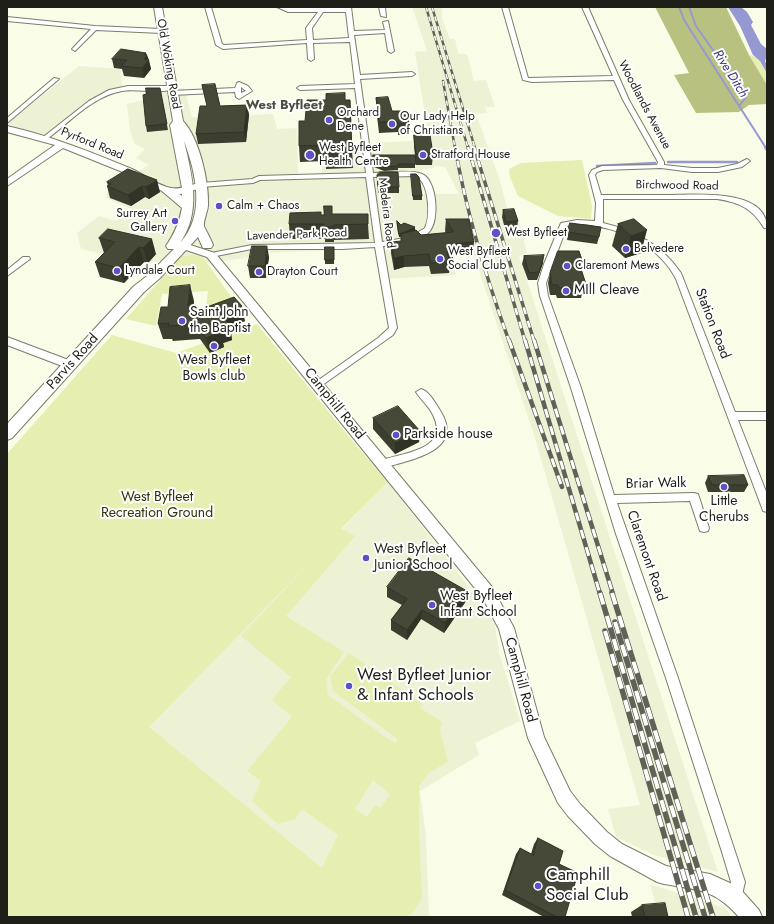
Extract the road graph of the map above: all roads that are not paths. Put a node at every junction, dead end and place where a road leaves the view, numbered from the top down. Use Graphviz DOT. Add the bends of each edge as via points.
graph roads {
  1 [pos="158,7"];
  2 [pos="208,7"];
  3 [pos="280,7"];
  4 [pos="382,7"];
  5 [pos="505,7"];
  6 [pos="585,7"];
  7 [pos="349,8"];
  8 [pos="321,11"];
  9 [pos="7,19"];
  10 [pos="95,28"];
  11 [pos="161,31"];
  12 [pos="388,31"];
  13 [pos="352,37"];
  14 [pos="310,41"];
  15 [pos="75,49"];
  16 [pos="391,51"];
  17 [pos="311,59"];
  18 [pos="412,74"];
  19 [pos="357,77"];
  20 [pos="616,78"];
  21 [pos="52,80"];
  22 [pos="358,86"];
  23 [pos="300,88"];
  24 [pos="237,90"];
  25 [pos="171,91"];
  26 [pos="7,121"];
  27 [pos="178,122"];
  28 [pos="7,129"];
  29 [pos="45,138"];
  30 [pos="62,145"];
  31 [pos="747,161"];
  32 [pos="661,166"];
  33 [pos="369,175"];
  34 [pos="201,182"];
  35 [pos="7,183"];
  36 [pos="187,186"];
  37 [pos="167,190"];
  38 [pos="599,197"];
  39 [pos="188,207"];
  40 [pos="599,224"];
  41 [pos="564,225"];
  42 [pos="198,226"];
  43 [pos="767,226"];
  44 [pos="182,242"];
  45 [pos="207,245"];
  46 [pos="378,245"];
  47 [pos="216,257"];
  48 [pos="26,259"];
  49 [pos="7,274"];
  50 [pos="7,341"];
  51 [pos="70,365"];
  52 [pos="318,384"];
  53 [pos="421,392"];
  54 [pos="732,416"];
  55 [pos="767,416"];
  56 [pos="7,434"];
  57 [pos="384,464"];
  58 [pos="611,499"];
  59 [pos="767,508"];
  60 [pos="704,528"];
  61 [pos="735,898"];
  62 [pos="752,917"];
  1 -- 11 [label="main road, Old Woking Road"];
  2 -- 14 [label="street" via="219,45 223,47"];
  3 -- 8 [label="street" via="288,10"];
  4 -- 12 [label="street"];
  5 -- 20 [label="street" via="525,79"];
  6 -- 20 [label="street, Woodlands Avenue"];
  7 -- 8 [label="street"];
  7 -- 13 [label="street, Madeira Road"];
  8 -- 14 [label="street" via="309,28"];
  9 -- 10 [label="street"];
  10 -- 11 [label="street"];
  10 -- 15 [label="street"];
  11 -- 25 [label="main road, Old Woking Road"];
  12 -- 13 [label="street"];
  12 -- 16 [label="street"];
  13 -- 14 [label="street"];
  13 -- 19 [label="street, Madeira Road"];
  14 -- 17 [label="street"];
  18 -- 19 [label="street"];
  19 -- 22 [label="street, Madeira Road"];
  20 -- 32 [label="street, Woodlands Avenue" via="661,160"];
  21 -- 26 [label="street"];
  22 -- 23 [label="street"];
  22 -- 33 [label="street, Madeira Road"];
  24 -- 25 [label="street"];
  25 -- 27 [label="main road, Old Woking Road"];
  25 -- 29 [label="street" via="128,88 113,91 92,102"];
  27 -- 34 [label="main road, Old Woking Road" via="182,124 191,146"];
  27 -- 36 [label="main road, Old Woking Road" via="176,125"];
  28 -- 29 [label="street, Pyrford Road"];
  29 -- 30 [label="street, Pyrford Road"];
  30 -- 35 [label="street"];
  30 -- 37 [label="street, Pyrford Road" via="135,174"];
  31 -- 32 [label="street" via="740,166 725,169"];
  32 -- 38 [label="street, Woodlands Avenue" via="597,169 592,174"];
  33 -- 34 [label="street, Lavender Park Road"];
  33 -- 46 [label="street, Madeira Road"];
  33 -- 46 [label="street, Lavender Park Road" via="419,174 427,182 431,202 432,221 425,232 407,241"];
  34 -- 36 [label="street"];
  34 -- 42 [label="main road, Old Woking Road" via="202,202"];
  36 -- 37 [label="street"];
  36 -- 39 [label="main road, Old Woking Road"];
  37 -- 39 [label="main road"];
  38 -- 40 [label="street, Woodlands Avenue"];
  38 -- 43 [label="street, Birchwood Road" via="726,198 752,208"];
  39 -- 44 [label="main road, Old Woking Road"];
  40 -- 41 [label="street, Station Road" via="572,222"];
  40 -- 54 [label="street, Station Road" via="641,237 675,270"];
  41 -- 58 [label="street, Claremont Road" via="542,283 544,296 579,394"];
  42 -- 44 [label="main road, Old Woking Road"];
  42 -- 45 [label="main road"];
  44 -- 45 [label="street"];
  44 -- 47 [label="street, Camphill Road"];
  44 -- 51 [label="main road, Parvis Road" via="139,285 139,289"];
  45 -- 47 [label="street, Camphill Road" via="212,248"];
  46 -- 47 [label="street, Lavender Park Road" via="253,247"];
  46 -- 52 [label="street, Madeira Road" via="393,330"];
  47 -- 52 [label="street, Camphill Road"];
  48 -- 49 [label="street"];
  50 -- 51 [label="street"];
  51 -- 56 [label="main road, Parvis Road"];
  52 -- 57 [label="street, Camphill Road"];
  53 -- 57 [label="street" via="432,401 442,423 440,438 433,448"];
  54 -- 55 [label="street"];
  54 -- 59 [label="street, Station Road"];
  57 -- 61 [label="street, Camphill Road" via="487,592 499,612 506,628 536,738 564,797 574,810 616,850 664,875 710,883"];
  58 -- 60 [label="street, Briar Walk" via="694,497"];
  58 -- 61 [label="street, Claremont Road" via="730,852 738,882"];
  61 -- 62 [label="street, Camphill Road"];
}
